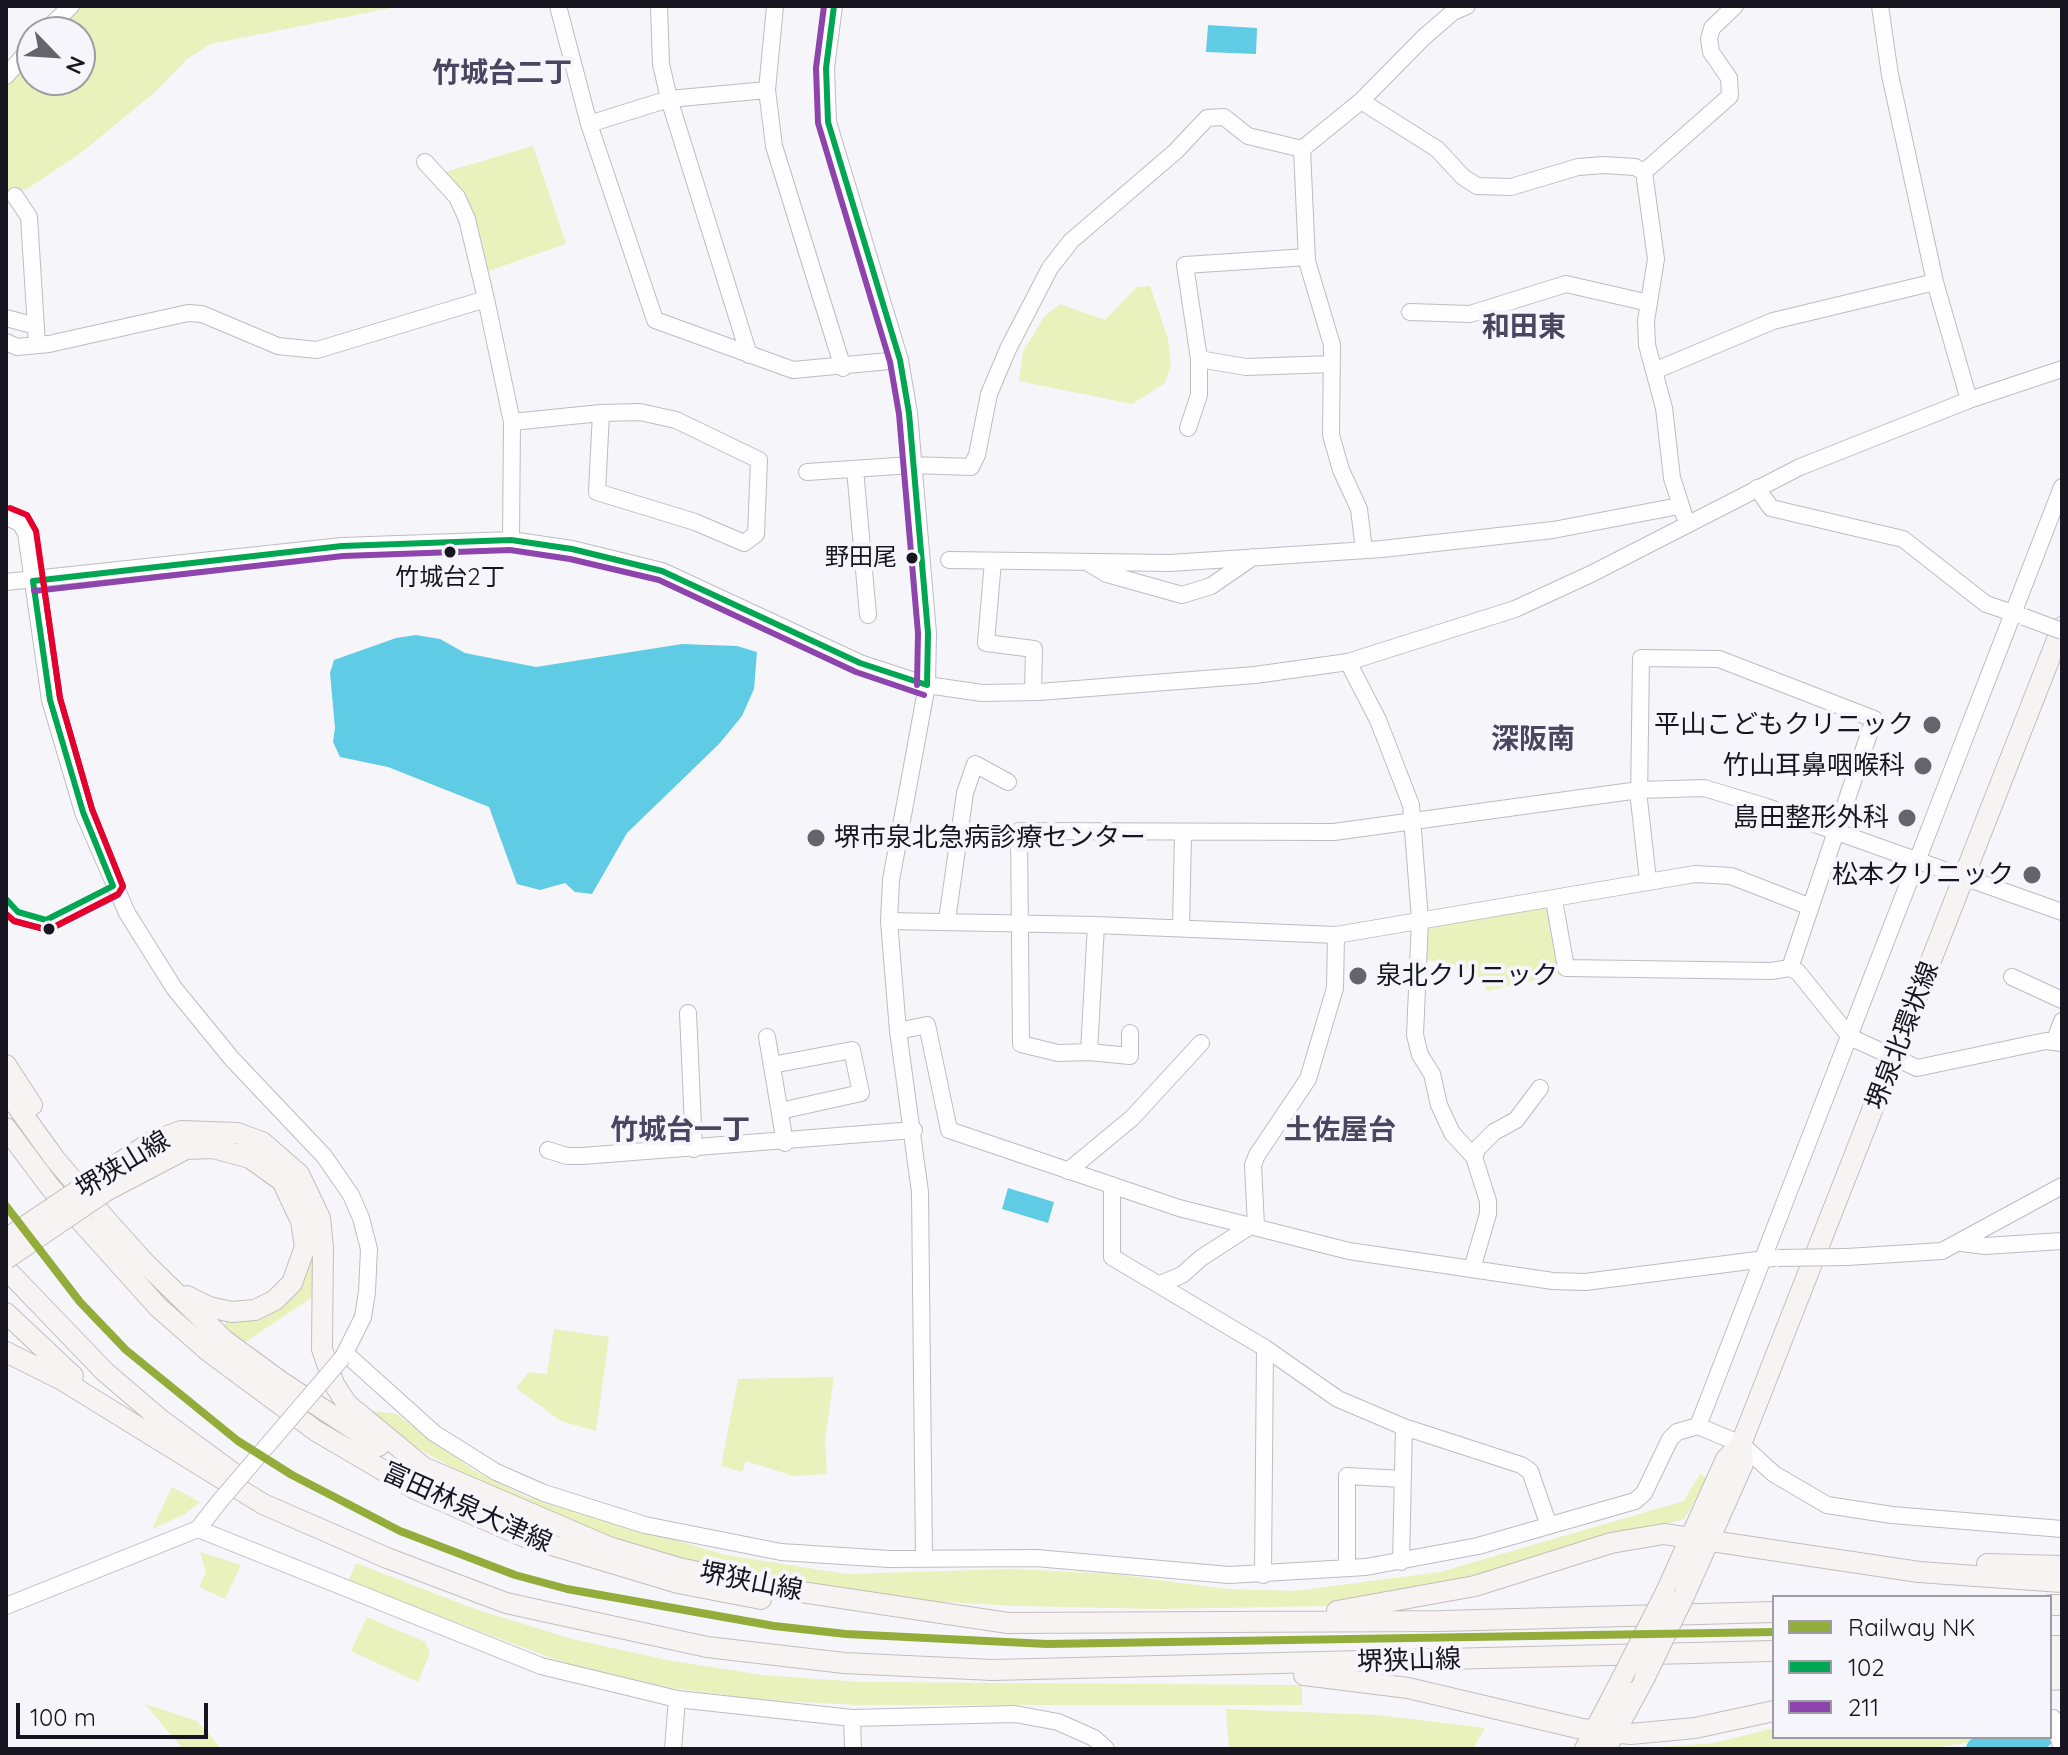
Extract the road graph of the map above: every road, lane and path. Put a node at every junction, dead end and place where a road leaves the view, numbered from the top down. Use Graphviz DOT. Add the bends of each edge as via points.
graph roads {
  1 [pos="558,6"];
  2 [pos="659,6"];
  3 [pos="775,6"];
  4 [pos="834,6"];
  5 [pos="1735,6"];
  6 [pos="1880,6"];
  7 [pos="1456,8"];
  8 [pos="767,90"];
  9 [pos="669,99"];
  10 [pos="1361,101"];
  11 [pos="589,124"];
  12 [pos="1302,149"];
  13 [pos="425,162"];
  14 [pos="1644,172"];
  15 [pos="15,196"];
  16 [pos="1307,257"];
  17 [pos="1935,282"];
  18 [pos="486,299"];
  19 [pos="1649,303"];
  20 [pos="1410,312"];
  21 [pos="6,318"];
  22 [pos="36,326"];
  23 [pos="6,342"];
  24 [pos="37,345"];
  25 [pos="749,355"];
  26 [pos="1199,359"];
  27 [pos="900,360"];
  28 [pos="1332,364"];
  29 [pos="843,368"];
  30 [pos="2062,369"];
  31 [pos="1654,371"];
  32 [pos="1969,400"];
  33 [pos="601,413"];
  34 [pos="512,422"];
  35 [pos="1188,428"];
  36 [pos="912,465"];
  37 [pos="855,469"];
  38 [pos="807,472"];
  39 [pos="2062,487"];
  40 [pos="1757,488"];
  41 [pos="1679,506"];
  42 [pos="6,517"];
  43 [pos="1688,522"];
  44 [pos="511,540"];
  45 [pos="1364,550"];
  46 [pos="1253,557"];
  47 [pos="949,560"];
  48 [pos="993,561"];
  49 [pos="1089,564"];
  50 [pos="33,581"];
  51 [pos="6,582"];
  52 [pos="868,615"];
  53 [pos="2018,615"];
  54 [pos="2062,629"];
  55 [pos="1348,662"];
  56 [pos="927,685"];
  57 [pos="1033,692"];
  58 [pos="1008,782"];
  59 [pos="1639,790"];
  60 [pos="1414,823"];
  61 [pos="1835,832"];
  62 [pos="1183,833"];
  63 [pos="1918,862"];
  64 [pos="1965,878"];
  65 [pos="1648,880"];
  66 [pos="1554,900"];
  67 [pos="1808,906"];
  68 [pos="2062,912"];
  69 [pos="947,920"];
  70 [pos="1420,920"];
  71 [pos="889,921"];
  72 [pos="1021,922"];
  73 [pos="1096,925"];
  74 [pos="1181,928"];
  75 [pos="1336,935"];
  76 [pos="1790,968"];
  77 [pos="2012,977"];
  78 [pos="2062,1000"];
  79 [pos="688,1013"];
  80 [pos="2062,1021"];
  81 [pos="898,1031"];
  82 [pos="1130,1033"];
  83 [pos="767,1037"];
  84 [pos="1850,1037"];
  85 [pos="2058,1042"];
  86 [pos="1201,1043"];
  87 [pos="1089,1052"];
  88 [pos="1894,1058"];
  89 [pos="6,1065"];
  90 [pos="772,1065"];
  91 [pos="1540,1088"];
  92 [pos="6,1091"];
  93 [pos="780,1111"];
  94 [pos="6,1128"];
  95 [pos="914,1130"];
  96 [pos="785,1143"];
  97 [pos="694,1149"];
  98 [pos="548,1150"];
  99 [pos="1474,1157"];
  100 [pos="1068,1171"];
  101 [pos="101,1185"];
  102 [pos="1112,1185"];
  103 [pos="2062,1186"];
  104 [pos="109,1223"];
  105 [pos="1254,1226"];
  106 [pos="6,1239"];
  107 [pos="2062,1241"];
  108 [pos="1962,1243"];
  109 [pos="1771,1258"];
  110 [pos="6,1259"];
  111 [pos="146,1264"];
  112 [pos="6,1269"];
  113 [pos="1472,1269"];
  114 [pos="1160,1284"];
  115 [pos="6,1313"];
  116 [pos="1265,1348"];
  117 [pos="6,1352"];
  118 [pos="344,1355"];
  119 [pos="1698,1426"];
  120 [pos="1404,1427"];
  121 [pos="159,1441"];
  122 [pos="1741,1444"];
  123 [pos="423,1467"];
  124 [pos="1403,1479"];
  125 [pos="1549,1526"];
  126 [pos="198,1529"];
  127 [pos="2062,1529"];
  128 [pos="1702,1538"];
  129 [pos="387,1558"];
  130 [pos="924,1558"];
  131 [pos="1401,1562"];
  132 [pos="2062,1566"];
  133 [pos="1347,1568"];
  134 [pos="1919,1572"];
  135 [pos="1263,1575"];
  136 [pos="2062,1582"];
  137 [pos="1675,1594"];
  138 [pos="6,1606"];
  139 [pos="1772,1612"];
  140 [pos="1008,1623"];
  141 [pos="1182,1624"];
  142 [pos="1772,1651"];
  143 [pos="1245,1664"];
  144 [pos="677,1699"];
  145 [pos="1768,1711"];
  146 [pos="852,1718"];
  147 [pos="2054,1721"];
  148 [pos="1606,1737"];
  149 [pos="2061,1748"];
  150 [pos="673,1749"];
  151 [pos="853,1749"];
  152 [pos="1106,1749"];
  153 [pos="1585,1749"];
  1 -- 11 [label="street"];
  2 -- 9 [label="street" via="661,64"];
  3 -- 8 [label="street"];
  4 -- 27 [label="street" via="827,41 828,122"];
  5 -- 14 [label="street" via="1712,28 1709,39 1711,52 1729,78 1730,96"];
  6 -- 17 [label="street"];
  7 -- 10 [label="street"];
  8 -- 9 [label="street"];
  8 -- 29 [label="street" via="774,146"];
  9 -- 11 [label="street"];
  9 -- 25 [label="street"];
  10 -- 12 [label="street"];
  10 -- 14 [label="street" via="1437,149 1477,186 1511,187 1578,167 1635,167"];
  11 -- 25 [label="street" via="655,320"];
  12 -- 16 [label="street"];
  12 -- 36 [label="street" via="1248,136 1224,117 1207,118 1071,241 1050,268 989,394 971,467"];
  13 -- 18 [label="street" via="457,197 467,219"];
  14 -- 19 [label="street" via="1656,259"];
  15 -- 22 [label="street" via="29,217"];
  16 -- 26 [label="street" via="1185,265"];
  16 -- 28 [label="street" via="1332,345"];
  17 -- 31 [label="street" via="1773,321"];
  17 -- 32 [label="street"];
  18 -- 24 [label="street" via="317,350 278,346 188,313"];
  18 -- 34 [label="street"];
  19 -- 20 [label="street" via="1566,284 1470,314"];
  19 -- 31 [label="street" via="1647,345"];
  21 -- 22 [label="street"];
  22 -- 24 [label="street"];
  23 -- 24 [label="street"];
  25 -- 29 [label="street" via="793,370"];
  26 -- 28 [label="street" via="1246,367"];
  26 -- 35 [label="street" via="1199,395"];
  27 -- 29 [label="street"];
  27 -- 36 [label="street"];
  28 -- 45 [label="street" via="1331,435 1359,509"];
  30 -- 32 [label="street"];
  31 -- 41 [label="street"];
  32 -- 40 [label="street"];
  33 -- 33 [label="street" via="661,415 759,460 756,534 744,543 597,492"];
  33 -- 34 [label="street"];
  34 -- 44 [label="street"];
  36 -- 37 [label="street"];
  36 -- 56 [label="street" via="928,633"];
  37 -- 38 [label="street"];
  37 -- 52 [label="street"];
  39 -- 53 [label="street"];
  40 -- 43 [label="street"];
  40 -- 53 [label="street" via="1771,508 1903,539 1986,604"];
  41 -- 43 [label="street"];
  41 -- 45 [label="street" via="1553,530"];
  42 -- 50 [label="street" via="20,523 26,533"];
  43 -- 55 [label="street" via="1515,609"];
  44 -- 50 [label="street" via="342,546"];
  44 -- 56 [label="street" via="662,571 860,663"];
  45 -- 46 [label="street"];
  46 -- 49 [label="street"];
  46 -- 49 [label="street" via="1211,586 1182,595"];
  47 -- 48 [label="street"];
  48 -- 49 [label="street"];
  48 -- 57 [label="street" via="986,643 1034,649"];
  50 -- 51 [label="street"];
  50 -- 118 [label="street" via="42,658 63,747 88,825 128,917 203,1024 324,1156 361,1218 369,1249 367,1292 363,1317"];
  53 -- 54 [label="street, bridge"];
  53 -- 63 [label="street"];
  54 -- 64 [label="main road, 堺泉北環状線"];
  55 -- 57 [label="street" via="1255,675"];
  55 -- 60 [label="street" via="1399,768"];
  56 -- 57 [label="street" via="982,693"];
  56 -- 71 [label="street" via="891,880"];
  58 -- 69 [label="street" via="975,764 965,793"];
  59 -- 60 [label="street"];
  59 -- 61 [label="street" via="1704,788"];
  59 -- 61 [label="street" via="1641,658 1719,659 1874,719"];
  59 -- 65 [label="street"];
  60 -- 62 [label="street" via="1334,832"];
  60 -- 70 [label="street"];
  61 -- 63 [label="street"];
  61 -- 67 [label="street"];
  62 -- 72 [label="street" via="1019,831"];
  62 -- 74 [label="street"];
  63 -- 64 [label="street"];
  63 -- 84 [label="street"];
  64 -- 68 [label="street"];
  64 -- 88 [label="main road, 堺泉北環状線"];
  65 -- 66 [label="street"];
  65 -- 67 [label="street" via="1731,876"];
  66 -- 70 [label="street"];
  66 -- 76 [label="street" via="1566,968"];
  67 -- 76 [label="street"];
  69 -- 71 [label="street"];
  69 -- 72 [label="street"];
  70 -- 75 [label="street"];
  70 -- 99 [label="street" via="1415,1035 1452,1133"];
  71 -- 81 [label="street"];
  72 -- 73 [label="street"];
  72 -- 87 [label="street" via="1021,1044 1058,1053"];
  73 -- 74 [label="street"];
  73 -- 87 [label="street"];
  74 -- 75 [label="street"];
  75 -- 105 [label="street" via="1335,988 1308,1079 1253,1165"];
  76 -- 84 [label="street"];
  77 -- 78 [label="street"];
  79 -- 97 [label="street"];
  80 -- 85 [label="street"];
  81 -- 95 [label="street"];
  81 -- 100 [label="street" via="927,1025 949,1130"];
  82 -- 87 [label="street" via="1130,1056"];
  83 -- 90 [label="street"];
  84 -- 88 [label="street"];
  84 -- 109 [label="street"];
  85 -- 88 [label="street" via="1917,1068"];
  86 -- 100 [label="street" via="1132,1118"];
  88 -- 122 [label="main road, 堺泉北環状線"];
  89 -- 104 [label="main road"];
  90 -- 93 [label="street"];
  90 -- 93 [label="street" via="852,1050 861,1093"];
  91 -- 99 [label="street" via="1516,1120 1494,1132"];
  92 -- 104 [label="main road"];
  93 -- 96 [label="street"];
  94 -- 140 [label="main road, 富田林泉大津線" via="118,1267 208,1351 316,1431 415,1489 576,1555 715,1591 840,1610"];
  95 -- 96 [label="street"];
  95 -- 130 [label="street" via="921,1207"];
  96 -- 97 [label="street"];
  97 -- 98 [label="street" via="567,1156"];
  99 -- 113 [label="street" via="1488,1214"];
  100 -- 102 [label="street"];
  101 -- 106 [label="main road, 堺狭山線, bridge"];
  101 -- 110 [label="main road, 堺狭山線, bridge"];
  101 -- 111 [label="main road, 堺狭山線" via="186,1149 213,1148 268,1167 293,1200 305,1247 300,1266 275,1300 255,1310 209,1307"];
  101 -- 123 [label="main road, 堺狭山線" via="151,1142 181,1131 237,1133 280,1155 299,1174 320,1218 322,1349 334,1384 347,1404"];
  102 -- 105 [label="street"];
  102 -- 114 [label="street" via="1112,1257"];
  103 -- 108 [label="street"];
  104 -- 111 [label="main road"];
  105 -- 113 [label="street" via="1349,1251"];
  105 -- 114 [label="street"];
  107 -- 108 [label="street"];
  108 -- 109 [label="street, bridge" via="1942,1251"];
  109 -- 113 [label="street" via="1585,1282"];
  109 -- 119 [label="street"];
  111 -- 123 [label="main road" via="224,1340 373,1443"];
  112 -- 129 [label="main road" via="105,1372 221,1466"];
  114 -- 116 [label="street"];
  115 -- 121 [label="main road" via="90,1391"];
  116 -- 120 [label="street" via="1338,1399"];
  116 -- 135 [label="street"];
  117 -- 121 [label="main road"];
  118 -- 126 [label="street, bridge"];
  118 -- 130 [label="street" via="434,1433 476,1461 544,1493 645,1525 728,1543 828,1556"];
  119 -- 122 [label="street"];
  119 -- 125 [label="street" via="1670,1439 1635,1501"];
  120 -- 124 [label="street"];
  120 -- 125 [label="street" via="1530,1471"];
  121 -- 129 [label="main road" via="263,1504"];
  122 -- 127 [label="street" via="1774,1474 1827,1505"];
  122 -- 128 [label="main road, 堺泉北環状線" via="1726,1459"];
  123 -- 140 [label="main road, 堺狭山線" via="609,1547 679,1568 761,1586"];
  124 -- 131 [label="street"];
  124 -- 133 [label="street" via="1347,1476"];
  125 -- 131 [label="street"];
  126 -- 138 [label="street"];
  126 -- 144 [label="street" via="541,1666"];
  128 -- 134 [label="main road"];
  128 -- 137 [label="main road, 堺泉北環状線"];
  128 -- 141 [label="main road" via="1636,1537 1475,1586 1397,1603"];
  129 -- 143 [label="main road, 堺狭山線" via="493,1599 560,1618 770,1656 992,1670"];
  130 -- 135 [label="street" via="1036,1558"];
  131 -- 133 [label="street"];
  132 -- 134 [label="main road" via="1988,1564"];
  133 -- 135 [label="street"];
  134 -- 136 [label="main road"];
  137 -- 148 [label="main road, 堺泉北環状線, bridge" via="1645,1677"];
  137 -- 148 [label="main road, 堺泉北環状線, bridge" via="1622,1678"];
  139 -- 141 [label="main road, 堺狭山線"];
  140 -- 141 [label="main road, 堺狭山線"];
  142 -- 143 [label="main road, 堺狭山線"];
  143 -- 148 [label="main road" via="1281,1674 1408,1688"];
  144 -- 146 [label="street"];
  144 -- 150 [label="street"];
  145 -- 148 [label="main road" via="1695,1728"];
  146 -- 151 [label="street"];
  146 -- 152 [label="street" via="1015,1714 1058,1722"];
  147 -- 149 [label="street"];
  148 -- 153 [label="main road, 堺泉北環状線"];
}
